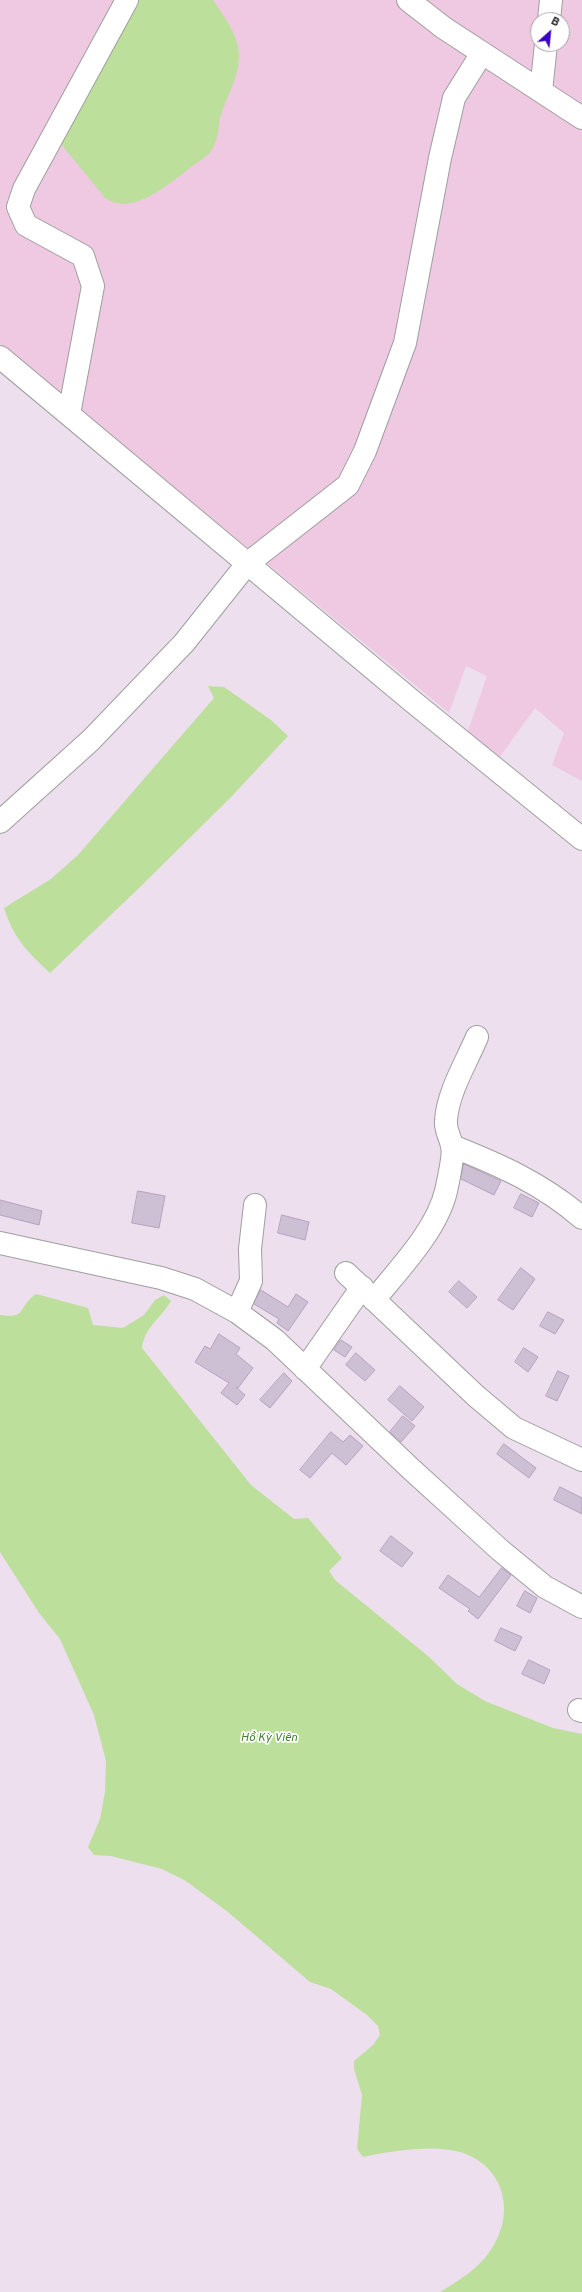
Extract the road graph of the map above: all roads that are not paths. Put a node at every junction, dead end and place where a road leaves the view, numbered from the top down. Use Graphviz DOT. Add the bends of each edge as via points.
graph roads {
  1 [pos="127,0"];
  2 [pos="408,0"];
  3 [pos="551,0"];
  4 [pos="550,12"];
  5 [pos="545,52"];
  6 [pos="482,53"];
  7 [pos="541,91"];
  8 [pos="582,118"];
  9 [pos="0,357"];
  10 [pos="69,414"];
  11 [pos="247,564"];
  12 [pos="0,822"];
  13 [pos="582,839"];
  14 [pos="477,1037"];
  15 [pos="452,1146"];
  16 [pos="255,1204"];
  17 [pos="582,1218"];
  18 [pos="0,1243"];
  19 [pos="346,1272"];
  20 [pos="368,1294"];
  21 [pos="237,1312"];
  22 [pos="305,1369"];
  23 [pos="581,1459"];
  24 [pos="582,1607"];
  1 -- 10 [label="street" via="24,189 18,206 26,225 83,256 93,286"];
  2 -- 6 [label="street"];
  3 -- 4 [label="street"];
  5 -- 7 [label="street"];
  6 -- 7 [label="street"];
  6 -- 11 [label="street" via="454,98 405,343 365,451 348,484"];
  7 -- 8 [label="street"];
  9 -- 10 [label="street"];
  10 -- 11 [label="street"];
  11 -- 12 [label="street" via="184,644 91,740"];
  11 -- 13 [label="street"];
  14 -- 15 [label="street" via="450,1101 446,1118 445,1127"];
  15 -- 17 [label="street" via="505,1167 564,1202"];
  15 -- 20 [label="street" via="446,1191 439,1212 417,1245"];
  16 -- 21 [label="street" via="250,1249 250,1281"];
  18 -- 21 [label="street" via="161,1278 195,1289"];
  19 -- 20 [label="street"];
  20 -- 22 [label="street"];
  20 -- 23 [label="street" via="476,1396 514,1428"];
  21 -- 22 [label="street" via="275,1340"];
  22 -- 24 [label="street" via="500,1550 545,1586"];
}
